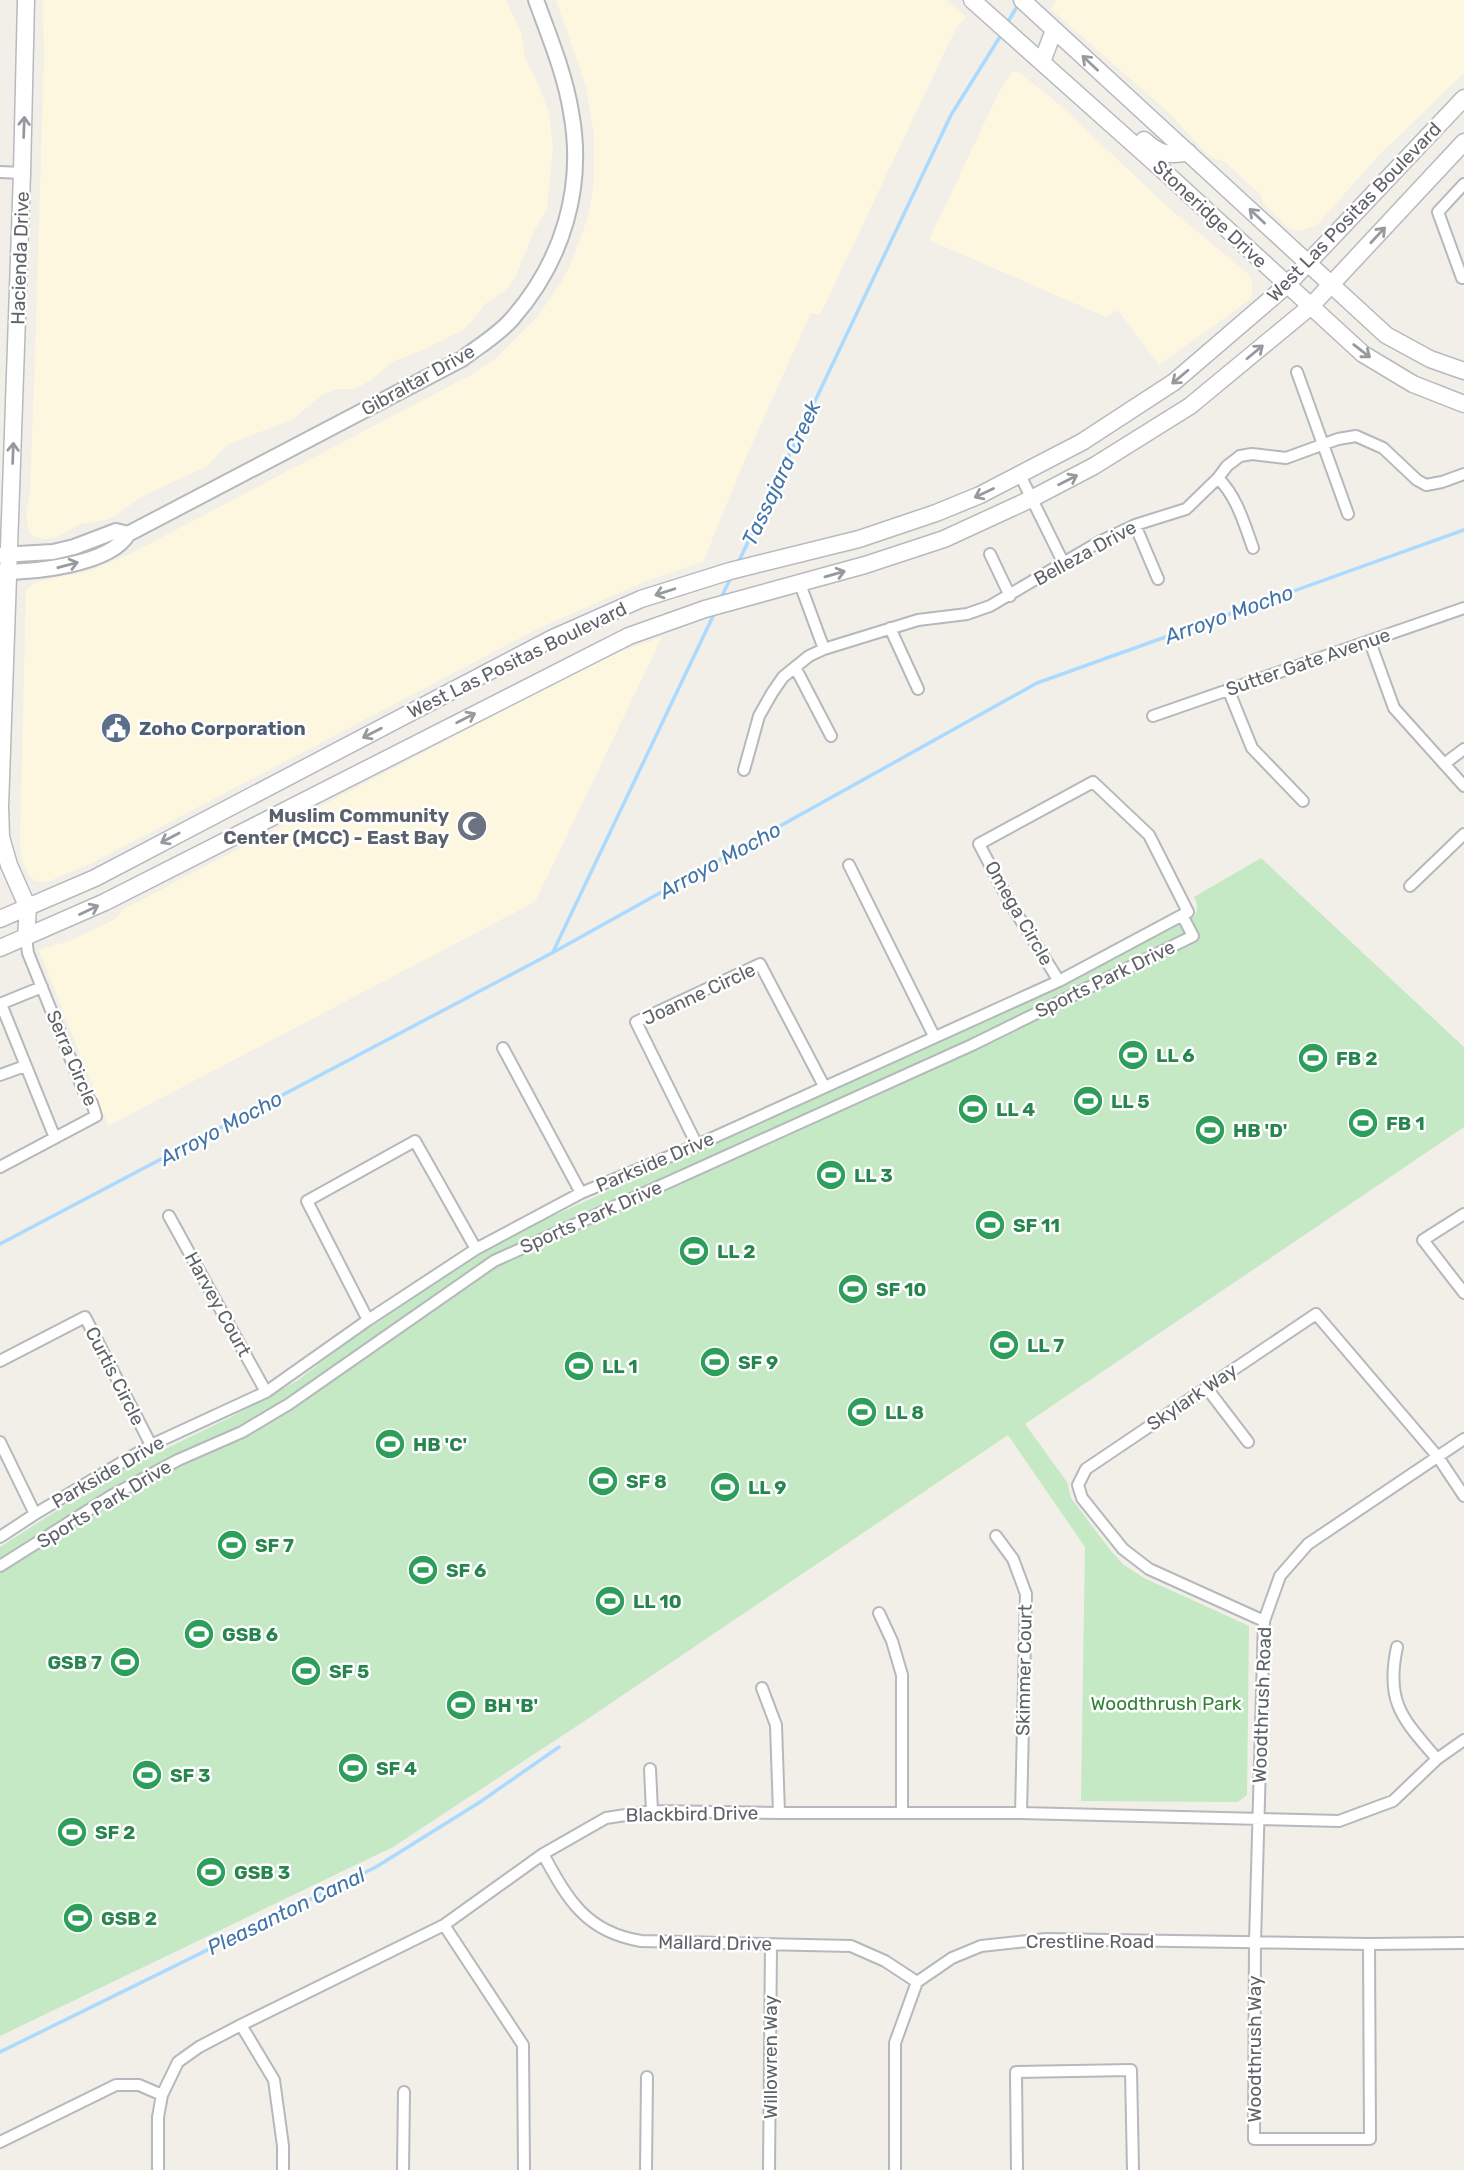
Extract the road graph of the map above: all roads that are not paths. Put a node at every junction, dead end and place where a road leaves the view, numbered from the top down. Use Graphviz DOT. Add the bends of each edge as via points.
graph roads {
  1 [pos="26,0"];
  2 [pos="536,0"];
  3 [pos="972,0"];
  4 [pos="1022,0"];
  5 [pos="1054,30"];
  6 [pos="1042,62"];
  7 [pos="1464,98"];
  8 [pos="1092,109"];
  9 [pos="1464,142"];
  10 [pos="1188,152"];
  11 [pos="0,172"];
  12 [pos="22,173"];
  13 [pos="1464,184"];
  14 [pos="1308,262"];
  15 [pos="1464,277"];
  16 [pos="1287,285"];
  17 [pos="1332,285"];
  18 [pos="1311,306"];
  19 [pos="1464,371"];
  20 [pos="1297,372"];
  21 [pos="1464,404"];
  22 [pos="1324,446"];
  23 [pos="1464,474"];
  24 [pos="1020,475"];
  25 [pos="1218,478"];
  26 [pos="1031,499"];
  27 [pos="1348,514"];
  28 [pos="1135,525"];
  29 [pos="128,534"];
  30 [pos="1253,548"];
  31 [pos="990,554"];
  32 [pos="4,555"];
  33 [pos="1064,564"];
  34 [pos="4,572"];
  35 [pos="1158,579"];
  36 [pos="800,584"];
  37 [pos="1010,596"];
  38 [pos="1464,608"];
  39 [pos="890,628"];
  40 [pos="1370,642"];
  41 [pos="824,649"];
  42 [pos="795,667"];
  43 [pos="918,689"];
  44 [pos="1228,689"];
  45 [pos="1153,716"];
  46 [pos="831,736"];
  47 [pos="1464,749"];
  48 [pos="1444,764"];
  49 [pos="744,771"];
  50 [pos="1464,786"];
  51 [pos="1303,801"];
  52 [pos="1464,834"];
  53 [pos="849,865"];
  54 [pos="1410,886"];
  55 [pos="28,908"];
  56 [pos="1185,914"];
  57 [pos="1,917"];
  58 [pos="26,937"];
  59 [pos="0,948"];
  60 [pos="1059,981"];
  61 [pos="42,987"];
  62 [pos="1,1004"];
  63 [pos="934,1036"];
  64 [pos="503,1048"];
  65 [pos="24,1066"];
  66 [pos="0,1075"];
  67 [pos="824,1086"];
  68 [pos="55,1138"];
  69 [pos="696,1145"];
  70 [pos="0,1167"];
  71 [pos="581,1193"];
  72 [pos="1464,1214"];
  73 [pos="169,1216"];
  74 [pos="476,1249"];
  75 [pos="1464,1293"];
  76 [pos="368,1320"];
  77 [pos="0,1361"];
  78 [pos="1206,1387"];
  79 [pos="266,1392"];
  80 [pos="1464,1439"];
  81 [pos="0,1442"];
  82 [pos="1248,1442"];
  83 [pos="150,1445"];
  84 [pos="1438,1457"];
  85 [pos="1464,1496"];
  86 [pos="35,1514"];
  87 [pos="996,1535"];
  88 [pos="0,1538"];
  89 [pos="0,1566"];
  90 [pos="879,1613"];
  91 [pos="1264,1620"];
  92 [pos="1397,1647"];
  93 [pos="762,1688"];
  94 [pos="1464,1740"];
  95 [pos="1437,1759"];
  96 [pos="650,1769"];
  97 [pos="652,1811"];
  98 [pos="779,1813"];
  99 [pos="902,1813"];
  100 [pos="1021,1813"];
  101 [pos="1258,1818"];
  102 [pos="543,1854"];
  103 [pos="444,1925"];
  104 [pos="1255,1942"];
  105 [pos="1464,1943"];
  106 [pos="771,1944"];
  107 [pos="1369,1944"];
  108 [pos="917,1982"];
  109 [pos="241,2025"];
  110 [pos="647,2077"];
  111 [pos="404,2092"];
  112 [pos="162,2095"];
  113 [pos="0,2142"];
  114 [pos="158,2170"];
  115 [pos="283,2170"];
  116 [pos="403,2170"];
  117 [pos="524,2170"];
  118 [pos="646,2170"];
  119 [pos="769,2170"];
  120 [pos="895,2170"];
  121 [pos="1017,2170"];
  122 [pos="1133,2170"];
  12 -- 1 [label="main road, Hacienda Drive, one-way"];
  2 -- 29 [label="street, Gibraltar Drive" via="571,110 576,150 574,192 556,251 512,319 462,359"];
  3 -- 6 [label="main road, Stoneridge Drive"];
  4 -- 5 [label="main road, Stoneridge Drive"];
  5 -- 6 [label="main road"];
  10 -- 5 [label="main road, Stoneridge Drive, one-way"];
  6 -- 8 [label="main road, Stoneridge Drive"];
  7 -- 14 [label="main road, West Las Positas Boulevard"];
  8 -- 10 [label="main road" via="1121,120 1161,154"];
  8 -- 16 [label="main road, Stoneridge Drive"];
  17 -- 9 [label="main road, West Las Positas Boulevard, one-way"];
  14 -- 10 [label="main road, Stoneridge Drive, one-way"];
  11 -- 12 [label="street"];
  32 -- 12 [label="main road, Hacienda Drive, one-way"];
  13 -- 15 [label="street" via="1438,212"];
  14 -- 16 [label="main road, West Las Positas Boulevard"];
  14 -- 17 [label="main road, Stoneridge Drive"];
  16 -- 18 [label="main road, Stoneridge Drive"];
  16 -- 24 [label="main road, West Las Positas Boulevard, one-way" via="1174,382 1082,442"];
  17 -- 18 [label="main road, West Las Positas Boulevard"];
  17 -- 19 [label="main road, Stoneridge Drive" via="1386,335"];
  18 -- 21 [label="main road, Stoneridge Drive, one-way" via="1363,354 1413,384"];
  26 -- 18 [label="main road, West Las Positas Boulevard, one-way" via="1173,417"];
  20 -- 22 [label="street"];
  22 -- 23 [label="street, Belleza Drive" via="1356,436 1371,441 1426,485"];
  22 -- 25 [label="street, Belleza Drive" via="1286,458 1240,456"];
  22 -- 27 [label="street"];
  24 -- 26 [label="street"];
  24 -- 55 [label="main road, West Las Positas Boulevard, one-way" via="936,513 859,539 641,599 553,638 95,878"];
  25 -- 28 [label="street, Belleza Drive" via="1186,509"];
  25 -- 30 [label="street" via="1235,501"];
  26 -- 33 [label="street"];
  36 -- 26 [label="main road, West Las Positas Boulevard, one-way" via="944,539"];
  28 -- 33 [label="street, Belleza Drive"];
  28 -- 35 [label="street"];
  29 -- 32 [label="street, Gibraltar Drive" via="117,531 53,552"];
  34 -- 29 [label="street, Gibraltar Drive, one-way" via="79,562 111,550"];
  31 -- 37 [label="street"];
  32 -- 34 [label="main road, Hacienda Drive"];
  33 -- 37 [label="street, Belleza Drive"];
  34 -- 55 [label="main road, Hacienda Drive" via="1,837"];
  36 -- 41 [label="street"];
  58 -- 36 [label="main road, West Las Positas Boulevard, one-way" via="105,902 629,636 705,609"];
  37 -- 39 [label="street, Belleza Drive" via="967,614"];
  38 -- 40 [label="street, Sutter Gate Avenue"];
  39 -- 41 [label="street, Belleza Drive"];
  39 -- 43 [label="street"];
  40 -- 44 [label="street, Sutter Gate Avenue"];
  40 -- 48 [label="street" via="1394,708"];
  41 -- 42 [label="street, Belleza Drive"];
  42 -- 46 [label="street"];
  42 -- 49 [label="street, Belleza Drive" via="759,716"];
  44 -- 45 [label="street, Sutter Gate Avenue"];
  44 -- 51 [label="street" via="1252,748"];
  47 -- 48 [label="street"];
  48 -- 50 [label="street"];
  52 -- 54 [label="street"];
  53 -- 63 [label="street"];
  55 -- 57 [label="main road, West Las Positas Boulevard"];
  55 -- 58 [label="main road, Hacienda Drive"];
  56 -- 60 [label="street, Parkside Drive"];
  56 -- 60 [label="street, Omega Circle" via="1149,835 1093,782 979,844"];
  56 -- 89 [label="street, Sports Park Drive" via="1193,936 972,1045 494,1261 289,1404 111,1496"];
  57 -- 58 [label="main road"];
  58 -- 59 [label="main road, West Las Positas Boulevard"];
  58 -- 61 [label="street, Serra Circle"];
  60 -- 63 [label="street, Parkside Drive"];
  61 -- 62 [label="street"];
  61 -- 68 [label="street, Serra Circle" via="96,1116"];
  62 -- 65 [label="street"];
  63 -- 67 [label="street, Parkside Drive"];
  64 -- 71 [label="street"];
  65 -- 66 [label="street"];
  65 -- 68 [label="street"];
  67 -- 69 [label="street, Parkside Drive"];
  67 -- 69 [label="street, Joanne Circle" via="760,964 636,1022"];
  68 -- 70 [label="street, Serra Circle"];
  69 -- 71 [label="street, Parkside Drive"];
  71 -- 74 [label="street, Parkside Drive"];
  72 -- 75 [label="street" via="1423,1240"];
  73 -- 79 [label="street, Harvey Court"];
  74 -- 76 [label="street, Parkside Drive"];
  74 -- 76 [label="street" via="415,1141 307,1201"];
  76 -- 79 [label="street, Parkside Drive"];
  77 -- 83 [label="street, Curtis Circle" via="85,1317"];
  78 -- 82 [label="street"];
  78 -- 84 [label="street, Skylark Way" via="1316,1314"];
  78 -- 91 [label="street, Skylark Way" via="1086,1469 1078,1485 1082,1498 1123,1549 1149,1569"];
  79 -- 83 [label="street, Parkside Drive"];
  80 -- 84 [label="street, Woodthrush Road"];
  81 -- 86 [label="street"];
  83 -- 86 [label="street, Parkside Drive"];
  84 -- 85 [label="street, Skylark Way"];
  84 -- 91 [label="street, Woodthrush Road" via="1308,1545 1280,1576"];
  86 -- 88 [label="street, Parkside Drive"];
  87 -- 100 [label="street, Skimmer Court" via="1013,1559 1026,1594"];
  90 -- 99 [label="street" via="902,1675"];
  91 -- 101 [label="street, Woodthrush Road"];
  92 -- 95 [label="street" via="1392,1690 1405,1721"];
  93 -- 98 [label="street" via="776,1725"];
  94 -- 95 [label="street, Blackbird Drive"];
  95 -- 101 [label="street, Blackbird Drive" via="1393,1801 1369,1812 1339,1821"];
  96 -- 97 [label="street"];
  97 -- 98 [label="street, Blackbird Drive"];
  97 -- 102 [label="street, Blackbird Drive" via="606,1818"];
  98 -- 99 [label="street, Blackbird Drive"];
  99 -- 100 [label="street, Blackbird Drive"];
  100 -- 101 [label="street, Blackbird Drive"];
  101 -- 104 [label="street, Woodthrush Road"];
  102 -- 103 [label="street, Blackbird Drive"];
  102 -- 106 [label="street, Mallard Drive" via="560,1886 586,1918 622,1938"];
  103 -- 109 [label="street, Blackbird Drive"];
  103 -- 117 [label="street" via="523,2045"];
  104 -- 107 [label="street, Crestline Road"];
  104 -- 107 [label="street, Woodthrush Way" via="1254,2139 1370,2139"];
  104 -- 108 [label="street, Crestline Road" via="1006,1942 952,1958"];
  105 -- 107 [label="street, Crestline Road"];
  106 -- 108 [label="street, Mallard Drive" via="851,1946"];
  106 -- 119 [label="street, Willowren Way"];
  108 -- 120 [label="street" via="895,2043"];
  109 -- 112 [label="street, Blackbird Drive" via="178,2062"];
  109 -- 115 [label="street" via="274,2080"];
  110 -- 118 [label="street"];
  111 -- 116 [label="street"];
  112 -- 113 [label="street" via="139,2085 116,2085"];
  112 -- 114 [label="street, Blackbird Drive"];
  121 -- 122 [label="street" via="1016,2072 1131,2070"];
}
